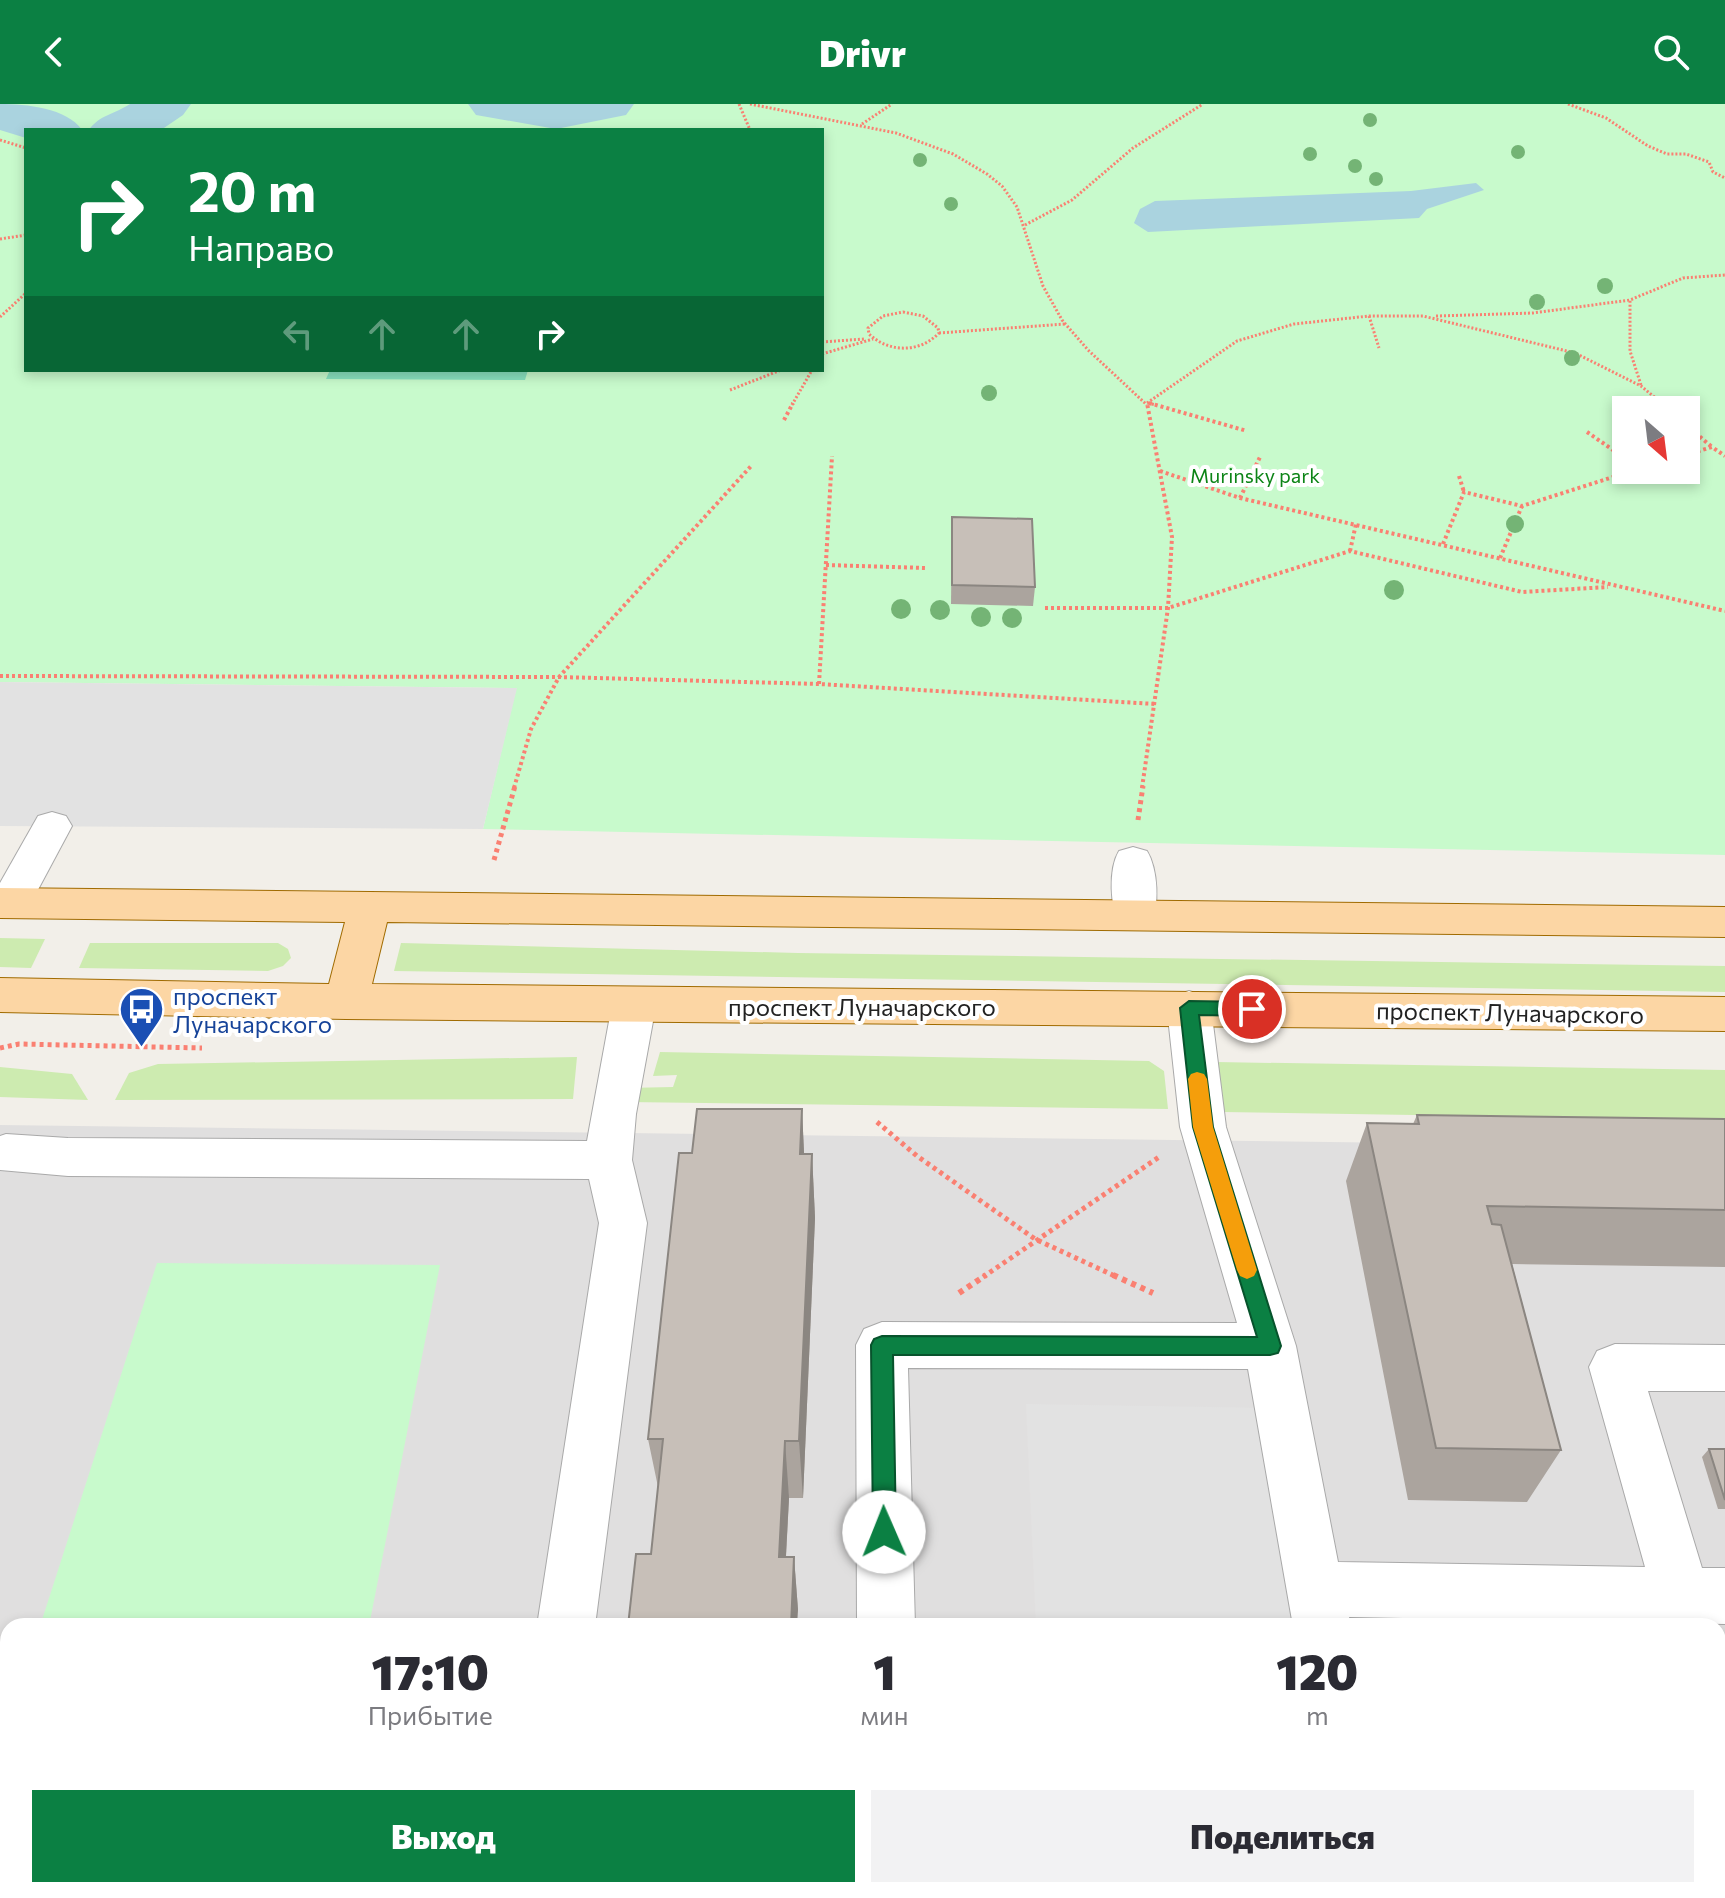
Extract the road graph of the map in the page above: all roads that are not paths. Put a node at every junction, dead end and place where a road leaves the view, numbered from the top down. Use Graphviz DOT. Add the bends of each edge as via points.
graph roads {
  1 [pos="52,826"];
  2 [pos="1133,861"];
  3 [pos="5,903"];
  4 [pos="370,908"];
  5 [pos="1135,915"];
  6 [pos="1725,922"];
  7 [pos="6,997"];
  8 [pos="346,1002"];
  9 [pos="634,1005"];
  10 [pos="1189,1008"];
  11 [pos="1725,1014"];
  12 [pos="6,1151"];
  13 [pos="608,1160"];
  14 [pos="1270,1346"];
  15 [pos="1725,1368"];
  16 [pos="1704,1596"];
  17 [pos="1319,1607"];
  18 [pos="567,1618"];
  19 [pos="886,1618"];
  1 -- 3 [label="lane"];
  2 -- 5 [label="lane"];
  3 -- 4 [label="main road"];
  4 -- 5 [label="main road"];
  4 -- 8 [label="main road"];
  5 -- 6 [label="main road"];
  7 -- 8 [label="main road, проспект Луначарского"];
  8 -- 9 [label="main road, проспект Луначарского"];
  9 -- 10 [label="main road, проспект Луначарского"];
  9 -- 13 [label="lane"];
  10 -- 11 [label="main road, проспект Луначарского"];
  10 -- 14 [label="lane" via="1203,1127"];
  12 -- 13 [label="lane" via="68,1157"];
  13 -- 18 [label="lane" via="623,1223"];
  14 -- 17 [label="lane"];
  14 -- 19 [label="lane" via="882,1345"];
  15 -- 16 [label="lane" via="1615,1367"];
  16 -- 17 [label="lane"];
}
